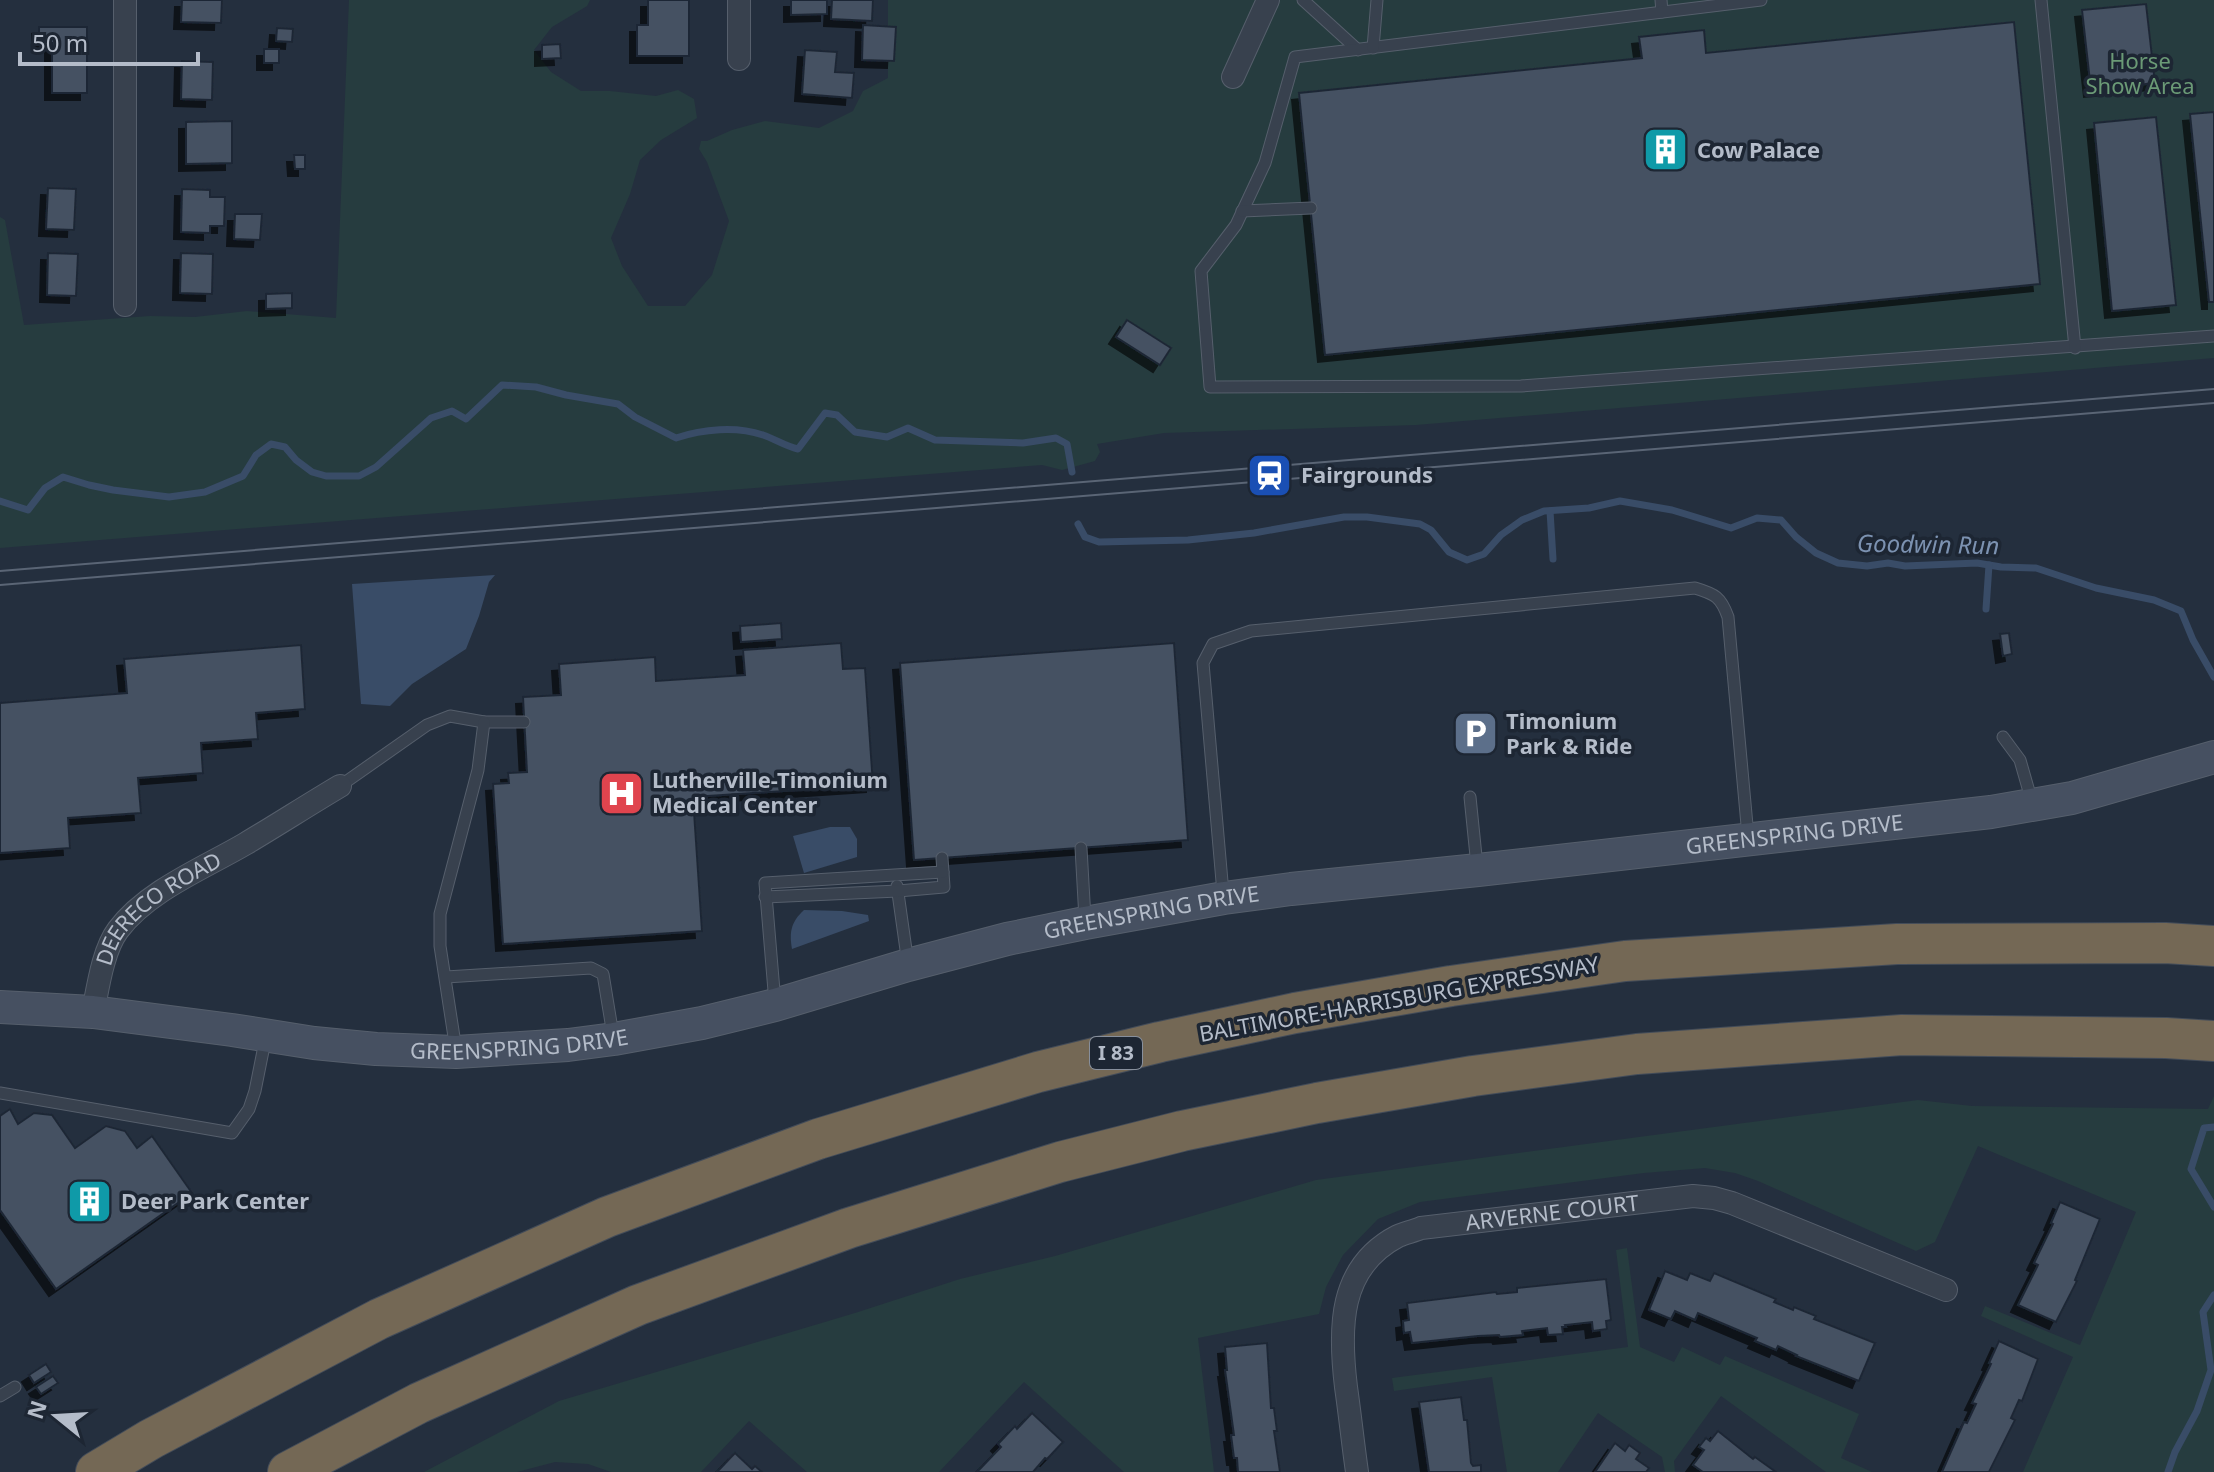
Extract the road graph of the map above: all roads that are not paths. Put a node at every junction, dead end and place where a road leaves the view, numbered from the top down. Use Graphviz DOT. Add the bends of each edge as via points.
graph roads {
  1 [pos="125,0"];
  2 [pos="739,0"];
  3 [pos="1268,0"];
  4 [pos="1303,0"];
  5 [pos="1377,0"];
  6 [pos="1761,0"];
  7 [pos="2041,0"];
  8 [pos="1662,6"];
  9 [pos="1373,48"];
  10 [pos="1358,50"];
  11 [pos="739,59"];
  12 [pos="1233,77"];
  13 [pos="1311,208"];
  14 [pos="1242,211"];
  15 [pos="125,305"];
  16 [pos="2214,336"];
  17 [pos="2075,348"];
  18 [pos="484,722"];
  19 [pos="524,722"];
  20 [pos="2003,737"];
  21 [pos="2214,757"];
  22 [pos="340,786"];
  23 [pos="1470,797"];
  24 [pos="2033,806"];
  25 [pos="1749,840"];
  26 [pos="1081,848"];
  27 [pos="942,858"];
  28 [pos="1478,870"];
  29 [pos="943,872"];
  30 [pos="895,875"];
  31 [pos="898,891"];
  32 [pos="765,897"];
  33 [pos="1224,898"];
  34 [pos="1085,923"];
  35 [pos="2214,946"];
  36 [pos="908,965"];
  37 [pos="446,977"];
  38 [pos="775,1005"];
  39 [pos="0,1007"];
  40 [pos="93,1012"];
  41 [pos="266,1035"];
  42 [pos="614,1039"];
  43 [pos="2214,1041"];
  44 [pos="456,1052"];
  45 [pos="0,1093"];
  46 [pos="1946,1290"];
  47 [pos="15,1387"];
  48 [pos="0,1396"];
  49 [pos="96,1472"];
  50 [pos="288,1472"];
  51 [pos="1357,1472"];
  1 -- 15 [label="street"];
  2 -- 11 [label="street"];
  3 -- 12 [label="street"];
  4 -- 10 [label="lane"];
  5 -- 9 [label="lane"];
  6 -- 8 [label="lane"];
  7 -- 17 [label="lane"];
  8 -- 9 [label="lane"];
  9 -- 10 [label="lane"];
  10 -- 14 [label="lane" via="1295,57 1265,163"];
  13 -- 14 [label="lane"];
  14 -- 17 [label="lane" via="1201,271 1210,387 1521,386"];
  16 -- 17 [label="lane"];
  18 -- 19 [label="lane"];
  18 -- 22 [label="lane" via="450,716 427,725"];
  18 -- 37 [label="lane" via="478,770 440,914"];
  20 -- 24 [label="lane" via="2020,760"];
  21 -- 24 [label="main road, GREENSPRING DRIVE"];
  22 -- 40 [label="street, DEERECO ROAD" via="136,911 117,932"];
  23 -- 28 [label="lane"];
  24 -- 25 [label="main road, GREENSPRING DRIVE"];
  25 -- 28 [label="main road, GREENSPRING DRIVE"];
  25 -- 33 [label="lane" via="1728,617 1723,601 1710,592 1695,588 1251,631 1213,644 1203,663"];
  26 -- 34 [label="lane"];
  27 -- 29 [label="lane"];
  28 -- 33 [label="main road, GREENSPRING DRIVE"];
  29 -- 30 [label="lane"];
  29 -- 31 [label="lane" via="944,887"];
  30 -- 31 [label="lane"];
  30 -- 32 [label="lane" via="765,883"];
  31 -- 32 [label="lane"];
  31 -- 36 [label="lane"];
  32 -- 38 [label="lane"];
  33 -- 34 [label="main road, GREENSPRING DRIVE"];
  34 -- 36 [label="main road, GREENSPRING DRIVE"];
  35 -- 49 [label="highway, BALTIMORE-HARRISBURG EXPRESSWAY / I 83" via="1897,944 1625,961 1310,1010 1145,1045 818,1139 607,1217 379,1319"];
  36 -- 38 [label="main road, GREENSPRING DRIVE"];
  37 -- 42 [label="lane" via="591,968 603,974"];
  37 -- 44 [label="lane"];
  38 -- 42 [label="main road, GREENSPRING DRIVE"];
  39 -- 40 [label="main road"];
  40 -- 41 [label="main road, GREENSPRING DRIVE"];
  41 -- 44 [label="main road, GREENSPRING DRIVE" via="376,1049"];
  41 -- 45 [label="lane" via="249,1109 232,1133"];
  42 -- 44 [label="main road, GREENSPRING DRIVE"];
  43 -- 50 [label="highway" via="1902,1035 1637,1054 1473,1076 1182,1131 1060,1162 849,1228 638,1305 419,1403"];
  46 -- 51 [label="street, ARVERNE COURT" via="1714,1198 1693,1196 1421,1228 1375,1253 1347,1296 1343,1362"];
  47 -- 48 [label="lane"];
}
